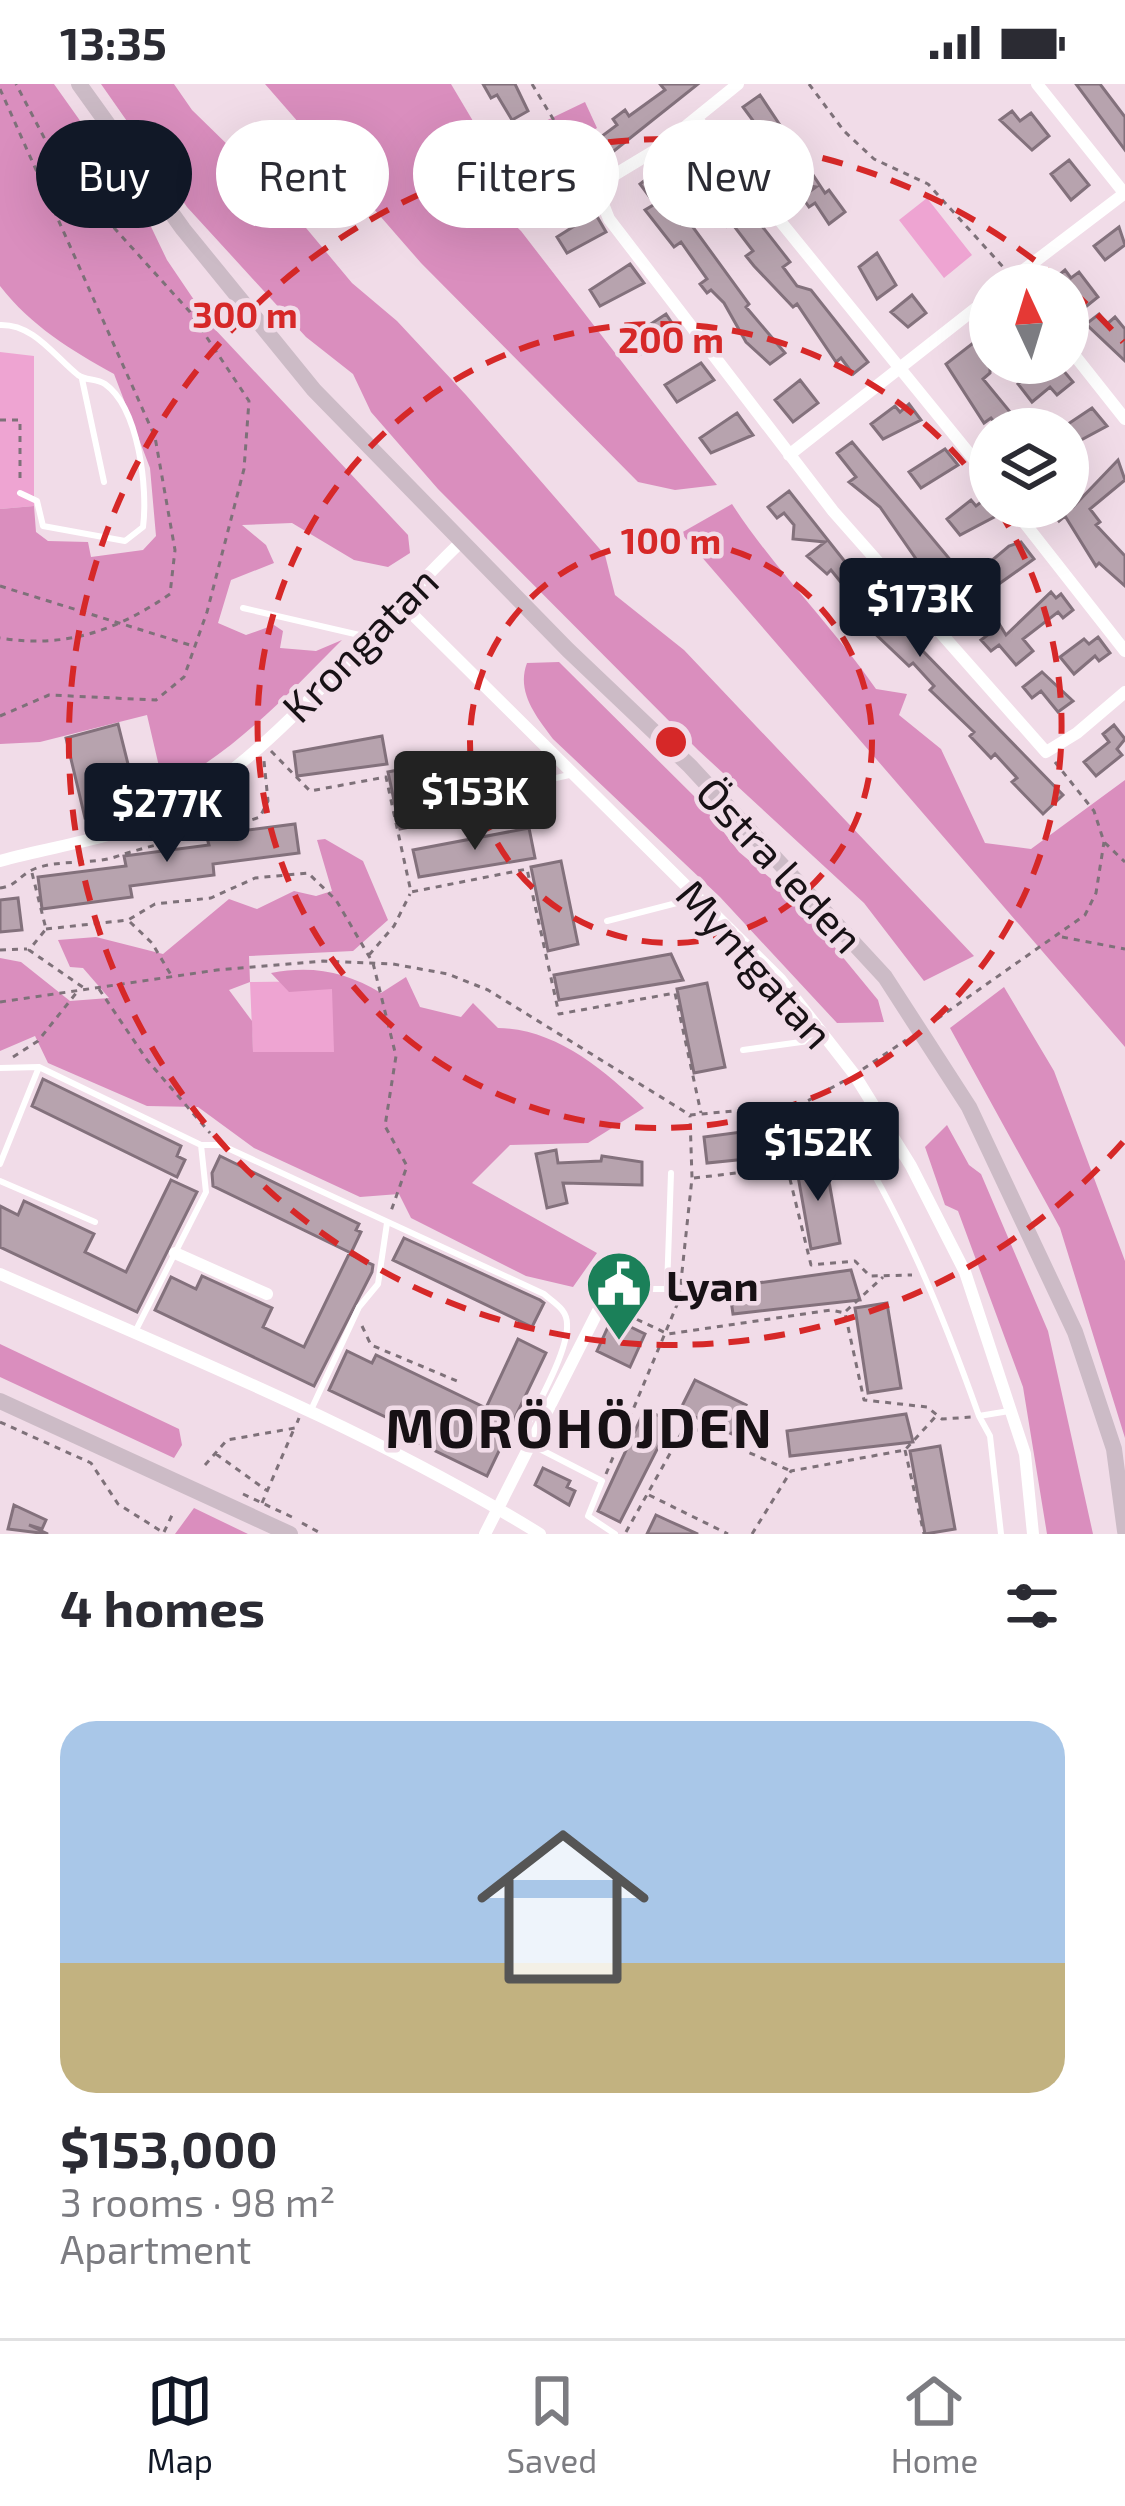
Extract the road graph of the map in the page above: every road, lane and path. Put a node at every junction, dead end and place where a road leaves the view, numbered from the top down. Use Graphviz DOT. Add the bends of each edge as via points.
graph roads {
  1 [pos="16,84"];
  2 [pos="79,84"];
  3 [pos="532,84"];
  4 [pos="738,84"];
  5 [pos="809,84"];
  6 [pos="1036,84"];
  7 [pos="0,89"];
  8 [pos="697,119"];
  9 [pos="555,120"];
  10 [pos="619,171"];
  11 [pos="1125,194"];
  12 [pos="616,228"];
  13 [pos="996,264"];
  14 [pos="1036,264"];
  15 [pos="969,314"];
  16 [pos="0,325"];
  17 [pos="902,368"];
  18 [pos="1089,374"];
  19 [pos="82,379"];
  20 [pos="1125,419"];
  21 [pos="0,420"];
  22 [pos="969,453"];
  23 [pos="789,455"];
  24 [pos="104,482"];
  25 [pos="20,493"];
  26 [pos="1028,528"];
  27 [pos="461,542"];
  28 [pos="0,586"];
  29 [pos="402,604"];
  30 [pos="244,608"];
  31 [pos="128,623"];
  32 [pos="0,638"];
  33 [pos="371,638"];
  34 [pos="195,646"];
  35 [pos="1125,651"];
  36 [pos="1125,692"];
  37 [pos="0,716"];
  38 [pos="261,741"];
  39 [pos="1046,752"];
  40 [pos="572,774"];
  41 [pos="466,800"];
  42 [pos="1104,842"];
  43 [pos="29,853"];
  44 [pos="0,861"];
  45 [pos="1125,862"];
  46 [pos="32,870"];
  47 [pos="0,888"];
  48 [pos="411,892"];
  49 [pos="699,897"];
  50 [pos="128,920"];
  51 [pos="608,921"];
  52 [pos="46,929"];
  53 [pos="1060,937"];
  54 [pos="1125,949"];
  55 [pos="0,950"];
  56 [pos="29,950"];
  57 [pos="368,956"];
  58 [pos="373,963"];
  59 [pos="171,977"];
  60 [pos="98,988"];
  61 [pos="86,989"];
  62 [pos="78,991"];
  63 [pos="0,1002"];
  64 [pos="937,1019"];
  65 [pos="827,1039"];
  66 [pos="906,1040"];
  67 [pos="38,1041"];
  68 [pos="743,1049"];
  69 [pos="0,1066"];
  70 [pos="39,1066"];
  71 [pos="854,1074"];
  72 [pos="701,1114"];
  73 [pos="690,1115"];
  74 [pos="843,1122"];
  75 [pos="891,1133"];
  76 [pos="856,1144"];
  77 [pos="201,1145"];
  78 [pos="221,1145"];
  79 [pos="0,1164"];
  80 [pos="787,1167"];
  81 [pos="671,1173"];
  82 [pos="692,1178"];
  83 [pos="0,1181"];
  84 [pos="95,1222"];
  85 [pos="387,1222"];
  86 [pos="175,1253"];
  87 [pos="0,1274"];
  88 [pos="926,1275"];
  89 [pos="884,1276"];
  90 [pos="619,1289"];
  91 [pos="267,1294"];
  92 [pos="602,1303"];
  93 [pos="845,1312"];
  94 [pos="356,1314"];
  95 [pos="134,1333"];
  96 [pos="668,1334"];
  97 [pos="457,1381"];
  98 [pos="547,1399"];
  99 [pos="0,1402"];
  100 [pos="308,1409"];
  101 [pos="1013,1411"];
  102 [pos="937,1414"];
  103 [pos="980,1416"];
  104 [pos="0,1422"];
  105 [pos="295,1428"];
  106 [pos="525,1443"];
  107 [pos="904,1450"];
  108 [pos="215,1453"];
  109 [pos="205,1465"];
  110 [pos="790,1472"];
  111 [pos="602,1481"];
  112 [pos="268,1491"];
  113 [pos="647,1494"];
  114 [pos="261,1505"];
  115 [pos="495,1507"];
  116 [pos="173,1511"];
  117 [pos="1125,1532"];
  118 [pos="164,1533"];
  119 [pos="290,1534"];
  120 [pos="485,1534"];
  121 [pos="540,1534"];
  122 [pos="615,1534"];
  123 [pos="625,1534"];
  124 [pos="728,1534"];
  125 [pos="752,1534"];
  126 [pos="925,1534"];
  127 [pos="1001,1534"];
  128 [pos="1033,1534"];
  1 -- 34 [label="path" via="60,168 190,312 249,401 244,469"];
  2 -- 27 [label="street, Östra leden" via="314,390"];
  3 -- 9 [label="path"];
  4 -- 8 [label="street"];
  5 -- 13 [label="path" via="874,159 928,184"];
  6 -- 11 [label="street"];
  7 -- 31 [label="path" via="155,437 176,550 170,594"];
  8 -- 10 [label="street"];
  8 -- 17 [label="street"];
  11 -- 14 [label="street"];
  12 -- 23 [label="street"];
  15 -- 17 [label="street"];
  16 -- 19 [label="lane" via="34,336"];
  17 -- 22 [label="street"];
  17 -- 23 [label="street"];
  18 -- 20 [label="street"];
  19 -- 24 [label="lane"];
  19 -- 25 [label="lane" via="105,384 131,429 144,482 140,534 115,541 49,530 37,501"];
  21 -- 25 [label="path" via="20,420"];
  23 -- 39 [label="street"];
  26 -- 35 [label="street"];
  27 -- 29 [label="street, Krongatan"];
  27 -- 117 [label="street, Östra leden" via="690,766 885,976 969,1107 1075,1332 1114,1449"];
  28 -- 31 [label="path"];
  29 -- 33 [label="street, Krongatan"];
  29 -- 40 [label="street, Myntgatan"];
  30 -- 33 [label="lane"];
  31 -- 32 [label="path" via="35,644"];
  31 -- 34 [label="path"];
  33 -- 38 [label="street, Krongatan"];
  34 -- 37 [label="path" via="184,677 156,700 49,695"];
  36 -- 39 [label="street"];
  38 -- 43 [label="street, Krongatan" via="153,820"];
  38 -- 46 [label="path" via="268,801 260,817"];
  38 -- 48 [label="path" via="310,791 386,777"];
  39 -- 42 [label="path" via="1094,811"];
  40 -- 41 [label="lane"];
  40 -- 49 [label="street, Myntgatan"];
  42 -- 45 [label="path"];
  42 -- 53 [label="path" via="1096,893"];
  43 -- 44 [label="street, Krongatan"];
  43 -- 46 [label="path"];
  46 -- 47 [label="path"];
  46 -- 52 [label="path"];
  48 -- 57 [label="path"];
  48 -- 72 [label="path" via="527,868 559,1014 675,993"];
  49 -- 51 [label="lane"];
  49 -- 65 [label="street, Myntgatan"];
  50 -- 52 [label="path"];
  50 -- 57 [label="path" via="155,904 308,873 336,900"];
  50 -- 59 [label="path"];
  52 -- 56 [label="path"];
  53 -- 54 [label="path"];
  53 -- 64 [label="path"];
  55 -- 56 [label="path"];
  56 -- 61 [label="path"];
  57 -- 58 [label="path"];
  58 -- 59 [label="path"];
  58 -- 73 [label="path" via="448,974 488,990"];
  58 -- 85 [label="path" via="397,1056 385,1126 407,1166"];
  59 -- 60 [label="path"];
  60 -- 61 [label="path"];
  60 -- 78 [label="path"];
  61 -- 62 [label="path"];
  62 -- 63 [label="path"];
  62 -- 67 [label="path"];
  65 -- 68 [label="lane"];
  65 -- 71 [label="street, Myntgatan"];
  66 -- 71 [label="path"];
  67 -- 69 [label="path"];
  67 -- 70 [label="path"];
  69 -- 70 [label="lane"];
  70 -- 77 [label="lane"];
  70 -- 79 [label="lane"];
  71 -- 72 [label="path" via="800,1105"];
  71 -- 75 [label="street, Myntgatan"];
  72 -- 73 [label="path"];
  73 -- 82 [label="path"];
  74 -- 76 [label="lane"];
  74 -- 80 [label="path"];
  75 -- 76 [label="lane"];
  75 -- 101 [label="street, Myntgatan" via="964,1272"];
  76 -- 88 [label="lane"];
  77 -- 78 [label="lane"];
  77 -- 86 [label="lane" via="206,1192"];
  78 -- 85 [label="lane"];
  80 -- 82 [label="path"];
  80 -- 89 [label="path" via="811,1265 856,1261 870,1276"];
  81 -- 90 [label="lane" via="667,1288"];
  82 -- 96 [label="path" via="687,1255"];
  83 -- 84 [label="lane"];
  85 -- 94 [label="lane" via="378,1284"];
  85 -- 98 [label="lane" via="544,1294 564,1311 568,1326"];
  86 -- 91 [label="street"];
  86 -- 95 [label="lane"];
  87 -- 95 [label="street"];
  88 -- 89 [label="path"];
  88 -- 103 [label="lane"];
  89 -- 93 [label="path"];
  90 -- 92 [label="street"];
  92 -- 96 [label="path"];
  92 -- 98 [label="street"];
  93 -- 96 [label="path"];
  93 -- 102 [label="path" via="864,1400"];
  94 -- 97 [label="path" via="371,1345"];
  94 -- 100 [label="lane"];
  95 -- 100 [label="street"];
  96 -- 111 [label="path"];
  98 -- 106 [label="street"];
  99 -- 119 [label="street"];
  100 -- 105 [label="path"];
  100 -- 115 [label="street"];
  101 -- 103 [label="lane"];
  101 -- 128 [label="street, Myntgatan"];
  102 -- 103 [label="path"];
  102 -- 107 [label="path"];
  103 -- 127 [label="lane"];
  104 -- 118 [label="path" via="91,1463 118,1504"];
  105 -- 108 [label="path" via="226,1440"];
  105 -- 112 [label="path"];
  106 -- 111 [label="lane"];
  106 -- 115 [label="street"];
  107 -- 110 [label="path"];
  107 -- 126 [label="path"];
  108 -- 109 [label="path"];
  108 -- 112 [label="path"];
  110 -- 113 [label="path" via="686,1425"];
  110 -- 125 [label="path"];
  111 -- 122 [label="lane" via="588,1516"];
  112 -- 114 [label="path"];
  113 -- 123 [label="path"];
  113 -- 124 [label="path"];
  115 -- 120 [label="street"];
  115 -- 121 [label="street"];
  116 -- 118 [label="path"];
}
